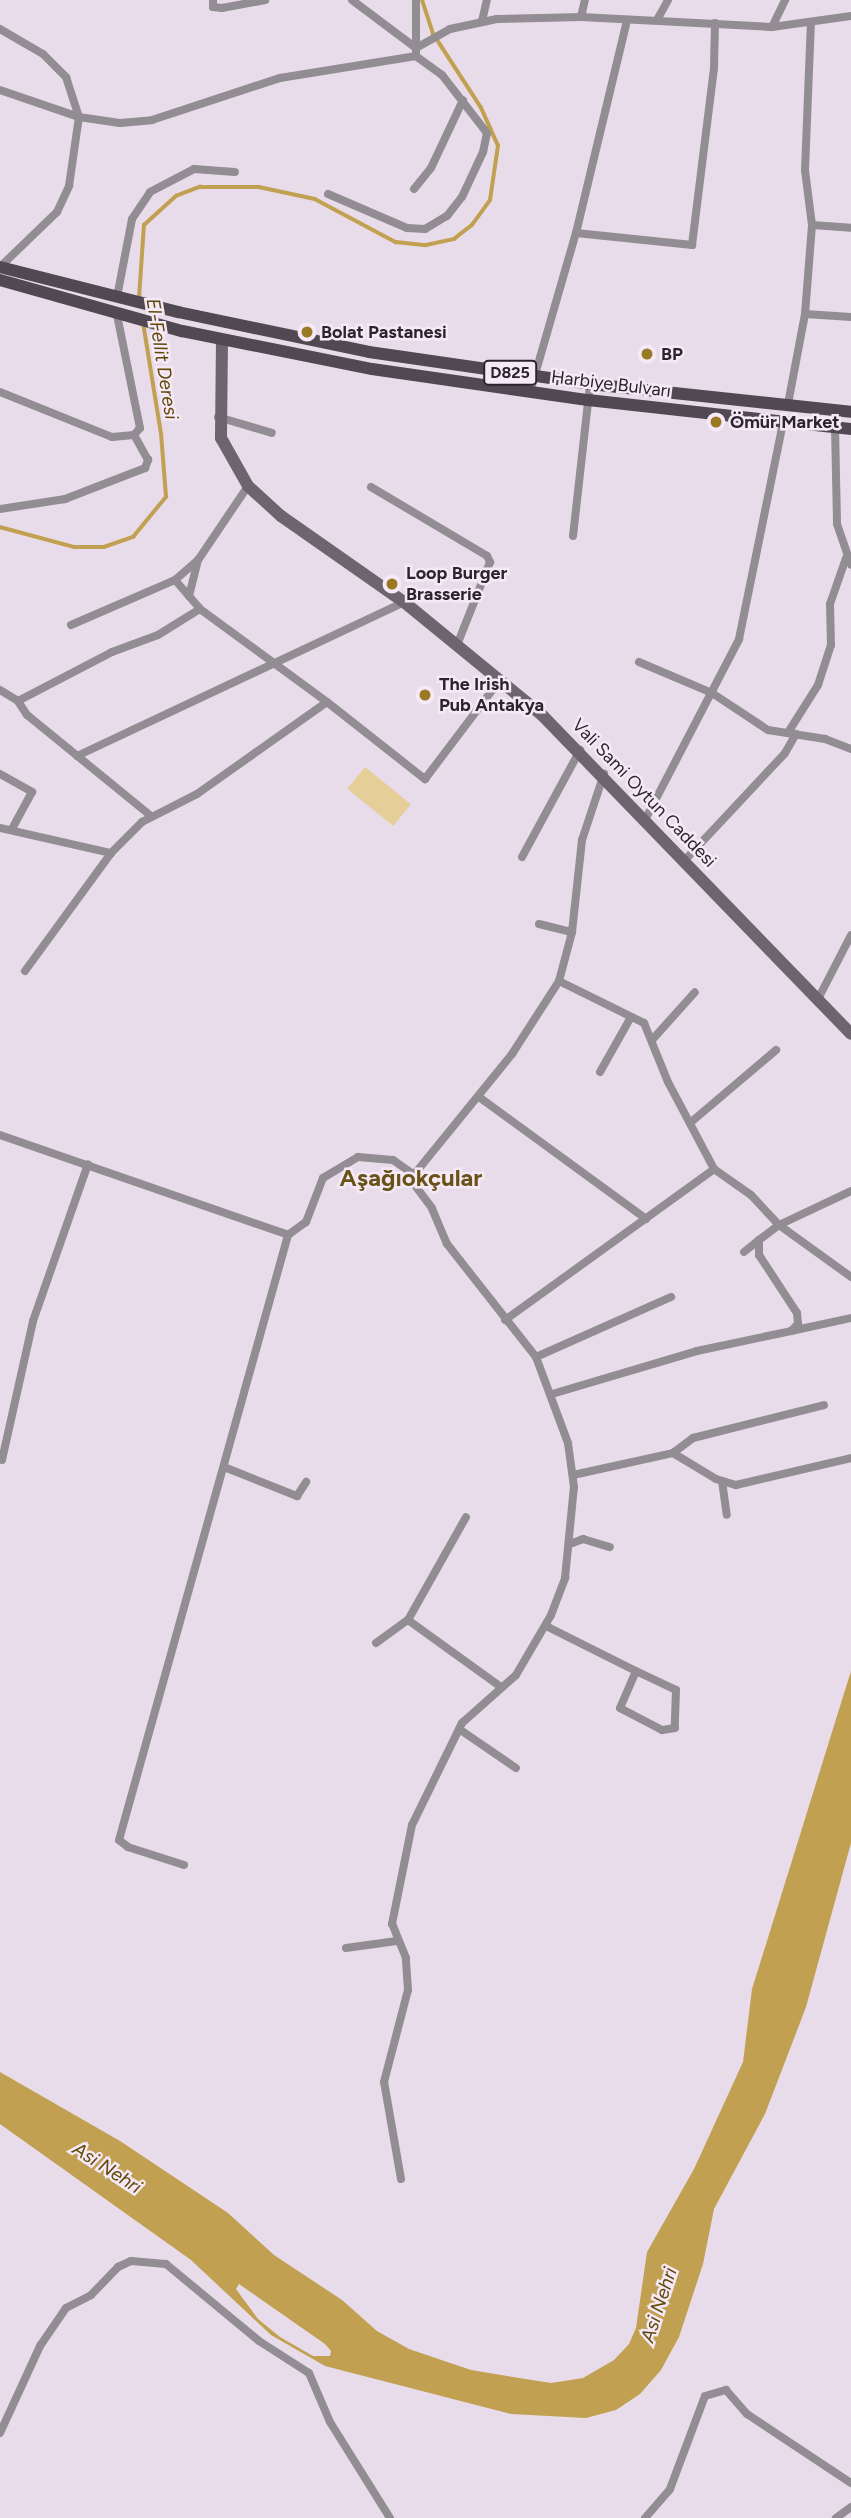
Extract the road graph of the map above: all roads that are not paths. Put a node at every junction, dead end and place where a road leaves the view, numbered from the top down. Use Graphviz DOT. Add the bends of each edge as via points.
graph roads {
  1 [pos="213,0"];
  2 [pos="265,0"];
  3 [pos="352,0"];
  4 [pos="415,0"];
  5 [pos="487,0"];
  6 [pos="585,0"];
  7 [pos="668,0"];
  8 [pos="785,0"];
  9 [pos="851,16"];
  10 [pos="581,17"];
  11 [pos="627,20"];
  12 [pos="657,20"];
  13 [pos="482,21"];
  14 [pos="715,23"];
  15 [pos="811,23"];
  16 [pos="772,27"];
  17 [pos="0,29"];
  18 [pos="416,52"];
  19 [pos="0,90"];
  20 [pos="463,100"];
  21 [pos="79,117"];
  22 [pos="234,172"];
  23 [pos="414,189"];
  24 [pos="328,194"];
  25 [pos="812,225"];
  26 [pos="851,228"];
  27 [pos="576,233"];
  28 [pos="0,267"];
  29 [pos="0,280"];
  30 [pos="117,297"];
  31 [pos="805,314"];
  32 [pos="117,315"];
  33 [pos="851,317"];
  34 [pos="222,340"];
  35 [pos="534,377"];
  36 [pos="590,384"];
  37 [pos="0,392"];
  38 [pos="530,392"];
  39 [pos="587,400"];
  40 [pos="788,404"];
  41 [pos="851,412"];
  42 [pos="218,417"];
  43 [pos="783,422"];
  44 [pos="835,427"];
  45 [pos="851,429"];
  46 [pos="272,433"];
  47 [pos="134,435"];
  48 [pos="248,486"];
  49 [pos="371,487"];
  50 [pos="0,509"];
  51 [pos="573,536"];
  52 [pos="198,560"];
  53 [pos="849,561"];
  54 [pos="175,580"];
  55 [pos="190,596"];
  56 [pos="404,602"];
  57 [pos="200,609"];
  58 [pos="71,625"];
  59 [pos="457,645"];
  60 [pos="639,662"];
  61 [pos="277,663"];
  62 [pos="500,680"];
  63 [pos="0,690"];
  64 [pos="712,693"];
  65 [pos="18,701"];
  66 [pos="327,702"];
  67 [pos="793,732"];
  68 [pos="580,750"];
  69 [pos="851,750"];
  70 [pos="78,756"];
  71 [pos="0,774"];
  72 [pos="604,774"];
  73 [pos="151,816"];
  74 [pos="646,818"];
  75 [pos="0,828"];
  76 [pos="12,830"];
  77 [pos="111,853"];
  78 [pos="522,857"];
  79 [pos="685,860"];
  80 [pos="539,924"];
  81 [pos="572,932"];
  82 [pos="851,936"];
  83 [pos="25,971"];
  84 [pos="559,981"];
  85 [pos="695,992"];
  86 [pos="817,1001"];
  87 [pos="631,1017"];
  88 [pos="851,1034"];
  89 [pos="652,1040"];
  90 [pos="776,1050"];
  91 [pos="600,1072"];
  92 [pos="479,1097"];
  93 [pos="690,1123"];
  94 [pos="0,1135"];
  95 [pos="88,1164"];
  96 [pos="714,1169"];
  97 [pos="416,1176"];
  98 [pos="851,1191"];
  99 [pos="646,1219"];
  100 [pos="779,1226"];
  101 [pos="288,1235"];
  102 [pos="759,1240"];
  103 [pos="744,1252"];
  104 [pos="851,1277"];
  105 [pos="671,1297"];
  106 [pos="851,1318"];
  107 [pos="505,1320"];
  108 [pos="791,1331"];
  109 [pos="536,1357"];
  110 [pos="552,1394"];
  111 [pos="824,1405"];
  112 [pos="673,1453"];
  113 [pos="851,1458"];
  114 [pos="2,1460"];
  115 [pos="224,1467"];
  116 [pos="573,1475"];
  117 [pos="722,1480"];
  118 [pos="306,1482"];
  119 [pos="727,1515"];
  120 [pos="466,1517"];
  121 [pos="570,1544"];
  122 [pos="610,1547"];
  123 [pos="408,1620"];
  124 [pos="546,1626"];
  125 [pos="376,1643"];
  126 [pos="636,1671"];
  127 [pos="502,1687"];
  128 [pos="459,1729"];
  129 [pos="516,1768"];
  130 [pos="184,1865"];
  131 [pos="397,1941"];
  132 [pos="346,1948"];
  133 [pos="401,2179"];
  134 [pos="0,2433"];
  135 [pos="851,2483"];
  136 [pos="851,2507"];
  137 [pos="390,2518"];
  138 [pos="645,2518"];
  139 [pos="835,2518"];
  1 -- 2 [label="street" via="213,7 222,8"];
  3 -- 18 [label="street"];
  4 -- 18 [label="street"];
  5 -- 13 [label="street"];
  6 -- 10 [label="street"];
  7 -- 12 [label="street"];
  8 -- 16 [label="street"];
  9 -- 15 [label="street"];
  10 -- 11 [label="street"];
  10 -- 13 [label="street"];
  11 -- 12 [label="street"];
  11 -- 27 [label="street"];
  12 -- 14 [label="street"];
  13 -- 18 [label="street" via="450,29"];
  14 -- 16 [label="street"];
  14 -- 27 [label="street" via="714,68 692,245"];
  15 -- 16 [label="street"];
  15 -- 25 [label="street" via="805,170"];
  17 -- 21 [label="street" via="43,54 66,77"];
  18 -- 20 [label="street"];
  18 -- 21 [label="street" via="280,78 152,120 120,123"];
  19 -- 21 [label="street"];
  20 -- 23 [label="street" via="431,169"];
  20 -- 24 [label="street" via="483,125 487,142 462,197 436,224 407,228"];
  21 -- 28 [label="street" via="69,186 57,212"];
  22 -- 30 [label="street" via="194,169 150,191 132,219"];
  25 -- 26 [label="street"];
  25 -- 31 [label="street"];
  27 -- 35 [label="street"];
  28 -- 30 [label="main road, Harbiye Bulvarı / D825"];
  29 -- 32 [label="main road, Harbiye Bulvarı / D825"];
  30 -- 35 [label="main road, Harbiye Bulvarı / D825" via="315,343"];
  31 -- 33 [label="street"];
  31 -- 40 [label="street"];
  32 -- 34 [label="main road, Harbiye Bulvarı / D825"];
  32 -- 47 [label="street" via="140,428"];
  34 -- 38 [label="main road, Harbiye Bulvarı / D825" via="384,371"];
  34 -- 42 [label="street, Vali Sami Oytun Caddesi"];
  35 -- 36 [label="main road, Harbiye Bulvarı / D825"];
  35 -- 38 [label="street"];
  36 -- 39 [label="street"];
  36 -- 40 [label="main road, Harbiye Bulvarı / D825"];
  37 -- 47 [label="street" via="112,437"];
  38 -- 39 [label="main road, Harbiye Bulvarı / D825"];
  39 -- 43 [label="main road, Harbiye Bulvarı / D825"];
  39 -- 51 [label="street"];
  40 -- 41 [label="main road, Harbiye Bulvarı / D825"];
  42 -- 46 [label="street"];
  42 -- 48 [label="street, Vali Sami Oytun Caddesi" via="224,449"];
  43 -- 44 [label="main road, Harbiye Bulvarı / D825"];
  43 -- 64 [label="street" via="739,639"];
  44 -- 45 [label="main road, Harbiye Bulvarı / D825"];
  44 -- 53 [label="street" via="837,524"];
  47 -- 50 [label="street" via="148,460 145,468 65,499"];
  48 -- 52 [label="street"];
  48 -- 56 [label="street, Vali Sami Oytun Caddesi" via="281,516"];
  49 -- 59 [label="street" via="487,556 490,562"];
  52 -- 54 [label="street"];
  52 -- 55 [label="street"];
  53 -- 67 [label="street" via="830,604 827,658"];
  54 -- 55 [label="street"];
  54 -- 58 [label="street"];
  55 -- 57 [label="street"];
  56 -- 59 [label="street, Vali Sami Oytun Caddesi"];
  56 -- 61 [label="street"];
  57 -- 61 [label="street"];
  57 -- 65 [label="street" via="158,635 112,652"];
  59 -- 62 [label="street, Vali Sami Oytun Caddesi"];
  60 -- 64 [label="street"];
  61 -- 66 [label="street"];
  61 -- 70 [label="street"];
  62 -- 66 [label="street" via="425,779"];
  62 -- 68 [label="street, Vali Sami Oytun Caddesi"];
  63 -- 65 [label="street"];
  64 -- 67 [label="street" via="768,730"];
  64 -- 74 [label="street"];
  65 -- 70 [label="street" via="21,709"];
  66 -- 73 [label="street" via="197,794"];
  67 -- 69 [label="street"];
  67 -- 79 [label="street" via="785,753"];
  68 -- 72 [label="street, Vali Sami Oytun Caddesi"];
  68 -- 78 [label="street"];
  70 -- 73 [label="street"];
  71 -- 76 [label="street" via="32,792"];
  72 -- 74 [label="street, Vali Sami Oytun Caddesi"];
  72 -- 81 [label="street" via="582,839"];
  73 -- 77 [label="street"];
  74 -- 79 [label="street, Vali Sami Oytun Caddesi"];
  75 -- 76 [label="street"];
  76 -- 77 [label="street"];
  77 -- 83 [label="street"];
  79 -- 86 [label="street, Vali Sami Oytun Caddesi"];
  80 -- 81 [label="street"];
  81 -- 84 [label="street"];
  82 -- 86 [label="street"];
  84 -- 87 [label="street"];
  84 -- 92 [label="street"];
  85 -- 89 [label="street"];
  86 -- 88 [label="street, Vali Sami Oytun Caddesi"];
  87 -- 89 [label="street" via="644,1023"];
  87 -- 91 [label="street"];
  89 -- 93 [label="street"];
  90 -- 93 [label="street"];
  92 -- 97 [label="street"];
  92 -- 99 [label="street"];
  93 -- 96 [label="street"];
  94 -- 95 [label="street" via="44,1154"];
  95 -- 101 [label="street"];
  95 -- 114 [label="street" via="33,1321"];
  96 -- 99 [label="street"];
  96 -- 100 [label="street" via="751,1195"];
  97 -- 101 [label="street" via="393,1160 358,1157 323,1178 306,1222"];
  97 -- 107 [label="street" via="414,1184 432,1208 447,1244"];
  98 -- 100 [label="street"];
  99 -- 107 [label="street"];
  100 -- 102 [label="street"];
  100 -- 104 [label="street"];
  101 -- 115 [label="street"];
  102 -- 103 [label="street"];
  102 -- 108 [label="street" via="759,1255 772,1283 797,1313 798,1324"];
  105 -- 109 [label="street"];
  106 -- 108 [label="street"];
  107 -- 109 [label="street"];
  108 -- 110 [label="street" via="709,1348"];
  109 -- 110 [label="street"];
  110 -- 116 [label="street"];
  111 -- 112 [label="street" via="693,1438"];
  112 -- 116 [label="street"];
  112 -- 117 [label="street"];
  113 -- 117 [label="street" via="763,1481 736,1485"];
  115 -- 118 [label="street" via="297,1496"];
  115 -- 130 [label="street" via="119,1840"];
  116 -- 121 [label="street"];
  117 -- 119 [label="street"];
  120 -- 123 [label="street"];
  121 -- 122 [label="street" via="583,1539"];
  121 -- 124 [label="street" via="565,1578"];
  123 -- 125 [label="street"];
  123 -- 127 [label="street"];
  124 -- 126 [label="street"];
  124 -- 127 [label="street" via="516,1675"];
  126 -- 126 [label="street" via="620,1708 662,1730 675,1728 676,1690"];
  127 -- 128 [label="street"];
  128 -- 129 [label="street"];
  128 -- 131 [label="street" via="412,1825 392,1924"];
  131 -- 132 [label="street"];
  131 -- 133 [label="street" via="406,1958 408,1990 384,2082"];
  134 -- 137 [label="street" via="40,2346 66,2308 91,2295 118,2267 131,2261 166,2264 259,2341 309,2373 330,2422"];
  135 -- 138 [label="street" via="747,2414 726,2390 705,2396 670,2489"];
  136 -- 139 [label="street"];
}
